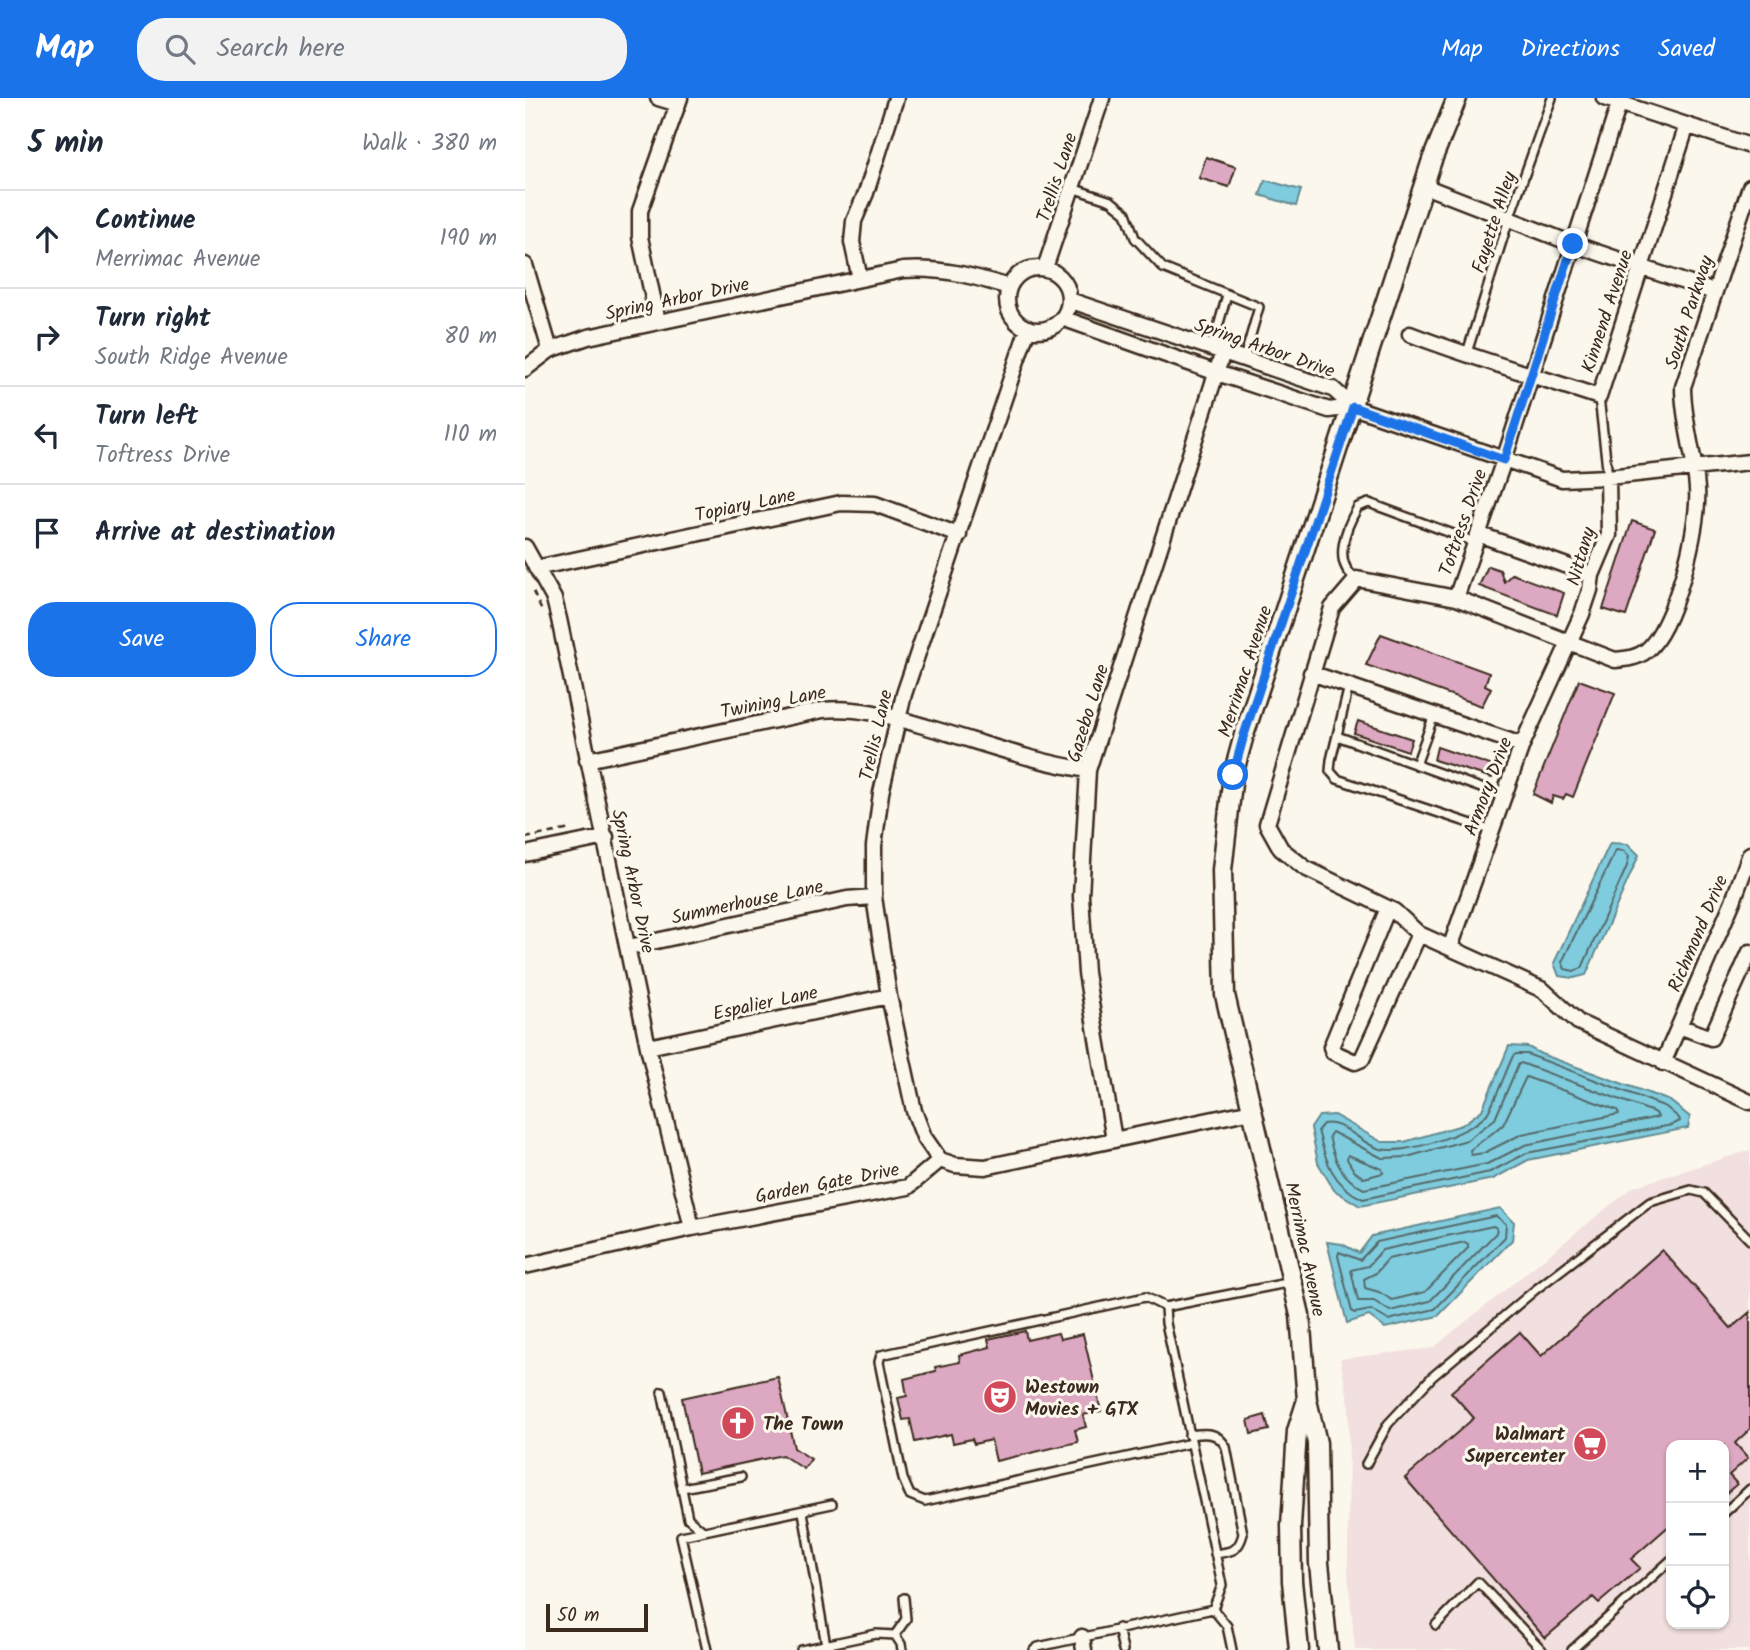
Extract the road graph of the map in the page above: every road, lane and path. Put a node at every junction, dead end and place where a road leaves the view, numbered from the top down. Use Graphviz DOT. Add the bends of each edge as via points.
graph roads {
  1 [pos="658,98"];
  2 [pos="896,98"];
  3 [pos="1102,98"];
  4 [pos="1457,98"];
  5 [pos="1552,98"];
  6 [pos="1604,98"];
  7 [pos="679,101"];
  8 [pos="1620,101"];
  9 [pos="1687,125"];
  10 [pos="1750,146"];
  11 [pos="1424,187"];
  12 [pos="1750,187"];
  13 [pos="1072,188"];
  14 [pos="1509,219"];
  15 [pos="1573,244"];
  16 [pos="525,265"];
  17 [pos="1640,267"];
  18 [pos="1045,268"];
  19 [pos="860,279"];
  20 [pos="1009,287"];
  21 [pos="1714,292"];
  22 [pos="1227,295"];
  23 [pos="1069,300"];
  24 [pos="1062,318"];
  25 [pos="658,322"];
  26 [pos="1028,328"];
  27 [pos="1410,334"];
  28 [pos="550,350"];
  29 [pos="1218,350"];
  30 [pos="1466,356"];
  31 [pos="1244,359"];
  32 [pos="525,369"];
  33 [pos="1217,373"];
  34 [pos="1531,374"];
  35 [pos="1599,397"];
  36 [pos="1353,407"];
  37 [pos="1504,460"];
  38 [pos="1750,462"];
  39 [pos="1694,467"];
  40 [pos="1608,477"];
  41 [pos="959,535"];
  42 [pos="1477,538"];
  43 [pos="525,547"];
  44 [pos="536,568"];
  45 [pos="1592,575"];
  46 [pos="1357,579"];
  47 [pos="533,591"];
  48 [pos="1455,598"];
  49 [pos="543,613"];
  50 [pos="1570,642"];
  51 [pos="1311,673"];
  52 [pos="1349,685"];
  53 [pos="1434,715"];
  54 [pos="899,719"];
  55 [pos="1337,736"];
  56 [pos="1522,745"];
  57 [pos="587,760"];
  58 [pos="1416,765"];
  59 [pos="1088,770"];
  60 [pos="1503,796"];
  61 [pos="576,828"];
  62 [pos="1490,830"];
  63 [pos="606,837"];
  64 [pos="525,838"];
  65 [pos="525,854"];
  66 [pos="1750,855"];
  67 [pos="874,897"];
  68 [pos="1388,908"];
  69 [pos="1419,934"];
  70 [pos="629,947"];
  71 [pos="1450,948"];
  72 [pos="1750,951"];
  73 [pos="889,996"];
  74 [pos="1679,1026"];
  75 [pos="648,1047"];
  76 [pos="1663,1063"];
  77 [pos="1750,1102"];
  78 [pos="1252,1111"];
  79 [pos="1114,1140"];
  80 [pos="940,1160"];
  81 [pos="692,1228"];
  82 [pos="1750,1240"];
  83 [pos="525,1266"];
  84 [pos="1292,1282"];
  85 [pos="1165,1307"];
  86 [pos="661,1392"];
  87 [pos="1307,1400"];
  88 [pos="1190,1439"];
  89 [pos="1366,1464"];
  90 [pos="741,1477"];
  91 [pos="682,1488"];
  92 [pos="1750,1489"];
  93 [pos="832,1504"];
  94 [pos="1729,1508"];
  95 [pos="803,1512"];
  96 [pos="703,1531"];
  97 [pos="1215,1554"];
  98 [pos="1666,1565"];
  99 [pos="904,1598"];
  100 [pos="1213,1609"];
  101 [pos="1436,1625"];
  102 [pos="1118,1628"];
  103 [pos="895,1635"];
  104 [pos="1083,1644"];
  105 [pos="825,1645"];
  106 [pos="707,1650"];
  107 [pos="801,1650"];
  108 [pos="902,1650"];
  109 [pos="1034,1650"];
  110 [pos="1123,1650"];
  111 [pos="1232,1650"];
  112 [pos="1299,1650"];
  113 [pos="1328,1650"];
  114 [pos="1542,1650"];
  115 [pos="1572,1650"];
  1 -- 7 [label="street"];
  2 -- 19 [label="street" via="854,222 852,242"];
  3 -- 13 [label="street, Trellis Lane"];
  4 -- 11 [label="street, Merrimac Avenue"];
  5 -- 14 [label="lane, Fayette Alley"];
  6 -- 8 [label="street"];
  7 -- 25 [label="street" via="640,211"];
  8 -- 9 [label="street"];
  8 -- 15 [label="street, Toftress Drive"];
  9 -- 10 [label="street"];
  9 -- 17 [label="street, Kinnend Avenue"];
  11 -- 14 [label="street"];
  11 -- 36 [label="street, Merrimac Avenue"];
  12 -- 21 [label="street, South Parkway"];
  13 -- 18 [label="street, Trellis Lane"];
  13 -- 22 [label="lane" via="1111,201 1126,213 1135,238 1163,268"];
  14 -- 15 [label="street"];
  14 -- 30 [label="lane, Fayette Alley"];
  15 -- 17 [label="street"];
  15 -- 34 [label="street, Toftress Drive"];
  16 -- 28 [label="street"];
  17 -- 21 [label="street"];
  17 -- 35 [label="street, Kinnend Avenue"];
  18 -- 20 [label="street" via="1020,273"];
  18 -- 23 [label="street" via="1065,284"];
  19 -- 20 [label="street, Spring Arbor Drive" via="926,268"];
  19 -- 25 [label="street, Spring Arbor Drive"];
  20 -- 26 [label="street" via="1012,316"];
  21 -- 39 [label="street, South Parkway" via="1683,387"];
  22 -- 29 [label="lane"];
  22 -- 31 [label="lane" via="1259,307"];
  23 -- 24 [label="street"];
  23 -- 29 [label="street, Spring Arbor Drive"];
  24 -- 26 [label="street" via="1047,328"];
  24 -- 33 [label="street, Spring Arbor Drive"];
  25 -- 28 [label="street, Spring Arbor Drive"];
  26 -- 41 [label="street, Trellis Lane"];
  27 -- 30 [label="street, Kinnend Avenue"];
  28 -- 32 [label="street, Spring Arbor Drive"];
  29 -- 31 [label="street, Spring Arbor Drive"];
  29 -- 33 [label="street, Gazebo Lane"];
  30 -- 34 [label="street, Kinnend Avenue"];
  31 -- 36 [label="street, Spring Arbor Drive" via="1333,389"];
  33 -- 36 [label="street, Spring Arbor Drive" via="1329,410"];
  33 -- 59 [label="street, Gazebo Lane"];
  34 -- 35 [label="street, Kinnend Avenue"];
  34 -- 37 [label="street, Toftress Drive"];
  35 -- 40 [label="lane"];
  36 -- 37 [label="street"];
  36 -- 78 [label="street, Merrimac Avenue" via="1233,775 1222,870 1226,995"];
  37 -- 40 [label="street" via="1562,479"];
  37 -- 42 [label="street, Toftress Drive"];
  38 -- 39 [label="street"];
  39 -- 40 [label="street"];
  39 -- 50 [label="street, South Parkway" via="1698,510 1694,538 1662,634 1644,653 1623,659 1605,657"];
  40 -- 45 [label="street, Nittany" via="1609,535"];
  41 -- 44 [label="street, Topiary Lane" via="875,504 849,502"];
  41 -- 54 [label="street, Trellis Lane"];
  42 -- 45 [label="street"];
  42 -- 46 [label="lane" via="1369,503 1358,507 1342,545 1347,573"];
  42 -- 48 [label="street, Toftress Drive"];
  43 -- 44 [label="street, Spring Arbor Drive"];
  44 -- 57 [label="street, Spring Arbor Drive" via="554,599"];
  45 -- 50 [label="street, Nittany"];
  46 -- 48 [label="street, South Parkway"];
  46 -- 51 [label="street" via="1332,608"];
  47 -- 49 [label="path"];
  48 -- 50 [label="street, South Parkway"];
  50 -- 56 [label="street, Armory Drive"];
  51 -- 52 [label="street"];
  51 -- 68 [label="street" via="1267,824 1281,849 1305,868"];
  52 -- 53 [label="street"];
  52 -- 55 [label="lane"];
  53 -- 56 [label="street"];
  53 -- 58 [label="lane"];
  54 -- 57 [label="street, Twining Lane" via="844,707 823,709"];
  54 -- 59 [label="street, Twining Lane"];
  54 -- 67 [label="street, Trellis Lane" via="881,793"];
  55 -- 58 [label="lane"];
  55 -- 62 [label="lane" via="1330,772 1337,779"];
  56 -- 60 [label="street, Armory Drive"];
  57 -- 63 [label="street, Spring Arbor Drive"];
  58 -- 60 [label="lane"];
  59 -- 79 [label="street, Gazebo Lane" via="1081,896 1086,973"];
  60 -- 62 [label="street, Armory Drive"];
  61 -- 64 [label="path"];
  62 -- 71 [label="street, Armory Drive"];
  63 -- 65 [label="street"];
  63 -- 70 [label="street, Spring Arbor Drive"];
  66 -- 74 [label="street, Richmond Drive"];
  67 -- 70 [label="street, Summerhouse Lane"];
  67 -- 73 [label="street, Trellis Lane"];
  68 -- 69 [label="street"];
  68 -- 69 [label="street" via="1331,1047 1333,1052 1355,1062 1362,1059"];
  69 -- 71 [label="street"];
  70 -- 75 [label="street, Spring Arbor Drive"];
  71 -- 76 [label="street" via="1543,990 1578,1022"];
  72 -- 74 [label="street" via="1711,1038"];
  73 -- 75 [label="street, Espalier Lane"];
  73 -- 80 [label="street, Trellis Lane" via="914,1111 924,1138"];
  74 -- 76 [label="street, Richmond Drive"];
  75 -- 81 [label="street, Spring Arbor Drive"];
  76 -- 77 [label="street"];
  78 -- 79 [label="street"];
  78 -- 84 [label="street, Merrimac Avenue"];
  79 -- 80 [label="street" via="985,1167"];
  80 -- 81 [label="street, Garden Gate Drive" via="908,1187"];
  81 -- 83 [label="street, Garden Gate Drive"];
  82 -- 89 [label="lane" via="1704,1194 1691,1190 1650,1202 1432,1377 1388,1424"];
  84 -- 85 [label="lane"];
  84 -- 87 [label="street, Merrimac Avenue" via="1300,1315"];
  85 -- 88 [label="lane"];
  85 -- 88 [label="lane" via="1145,1297 881,1355 879,1362 903,1479 910,1495 925,1500"];
  86 -- 91 [label="lane"];
  87 -- 112 [label="street, Merrimac Avenue" via="1297,1431 1291,1526"];
  87 -- 113 [label="street, Merrimac Avenue" via="1317,1443 1319,1563"];
  88 -- 97 [label="lane"];
  88 -- 97 [label="lane" via="1211,1433 1226,1447 1243,1534 1234,1550"];
  90 -- 91 [label="lane"];
  91 -- 96 [label="lane" via="688,1518"];
  92 -- 94 [label="lane"];
  93 -- 95 [label="lane"];
  95 -- 96 [label="lane"];
  95 -- 105 [label="lane"];
  96 -- 106 [label="lane" via="681,1536"];
  97 -- 100 [label="lane" via="1222,1586"];
  98 -- 115 [label="lane"];
  99 -- 103 [label="lane" via="906,1619"];
  100 -- 102 [label="lane"];
  100 -- 111 [label="lane" via="1227,1626"];
  101 -- 114 [label="lane" via="1478,1582"];
  102 -- 104 [label="lane"];
  102 -- 110 [label="lane"];
  103 -- 105 [label="lane" via="876,1634"];
  103 -- 108 [label="lane"];
  104 -- 109 [label="lane"];
  105 -- 107 [label="lane"];
}
